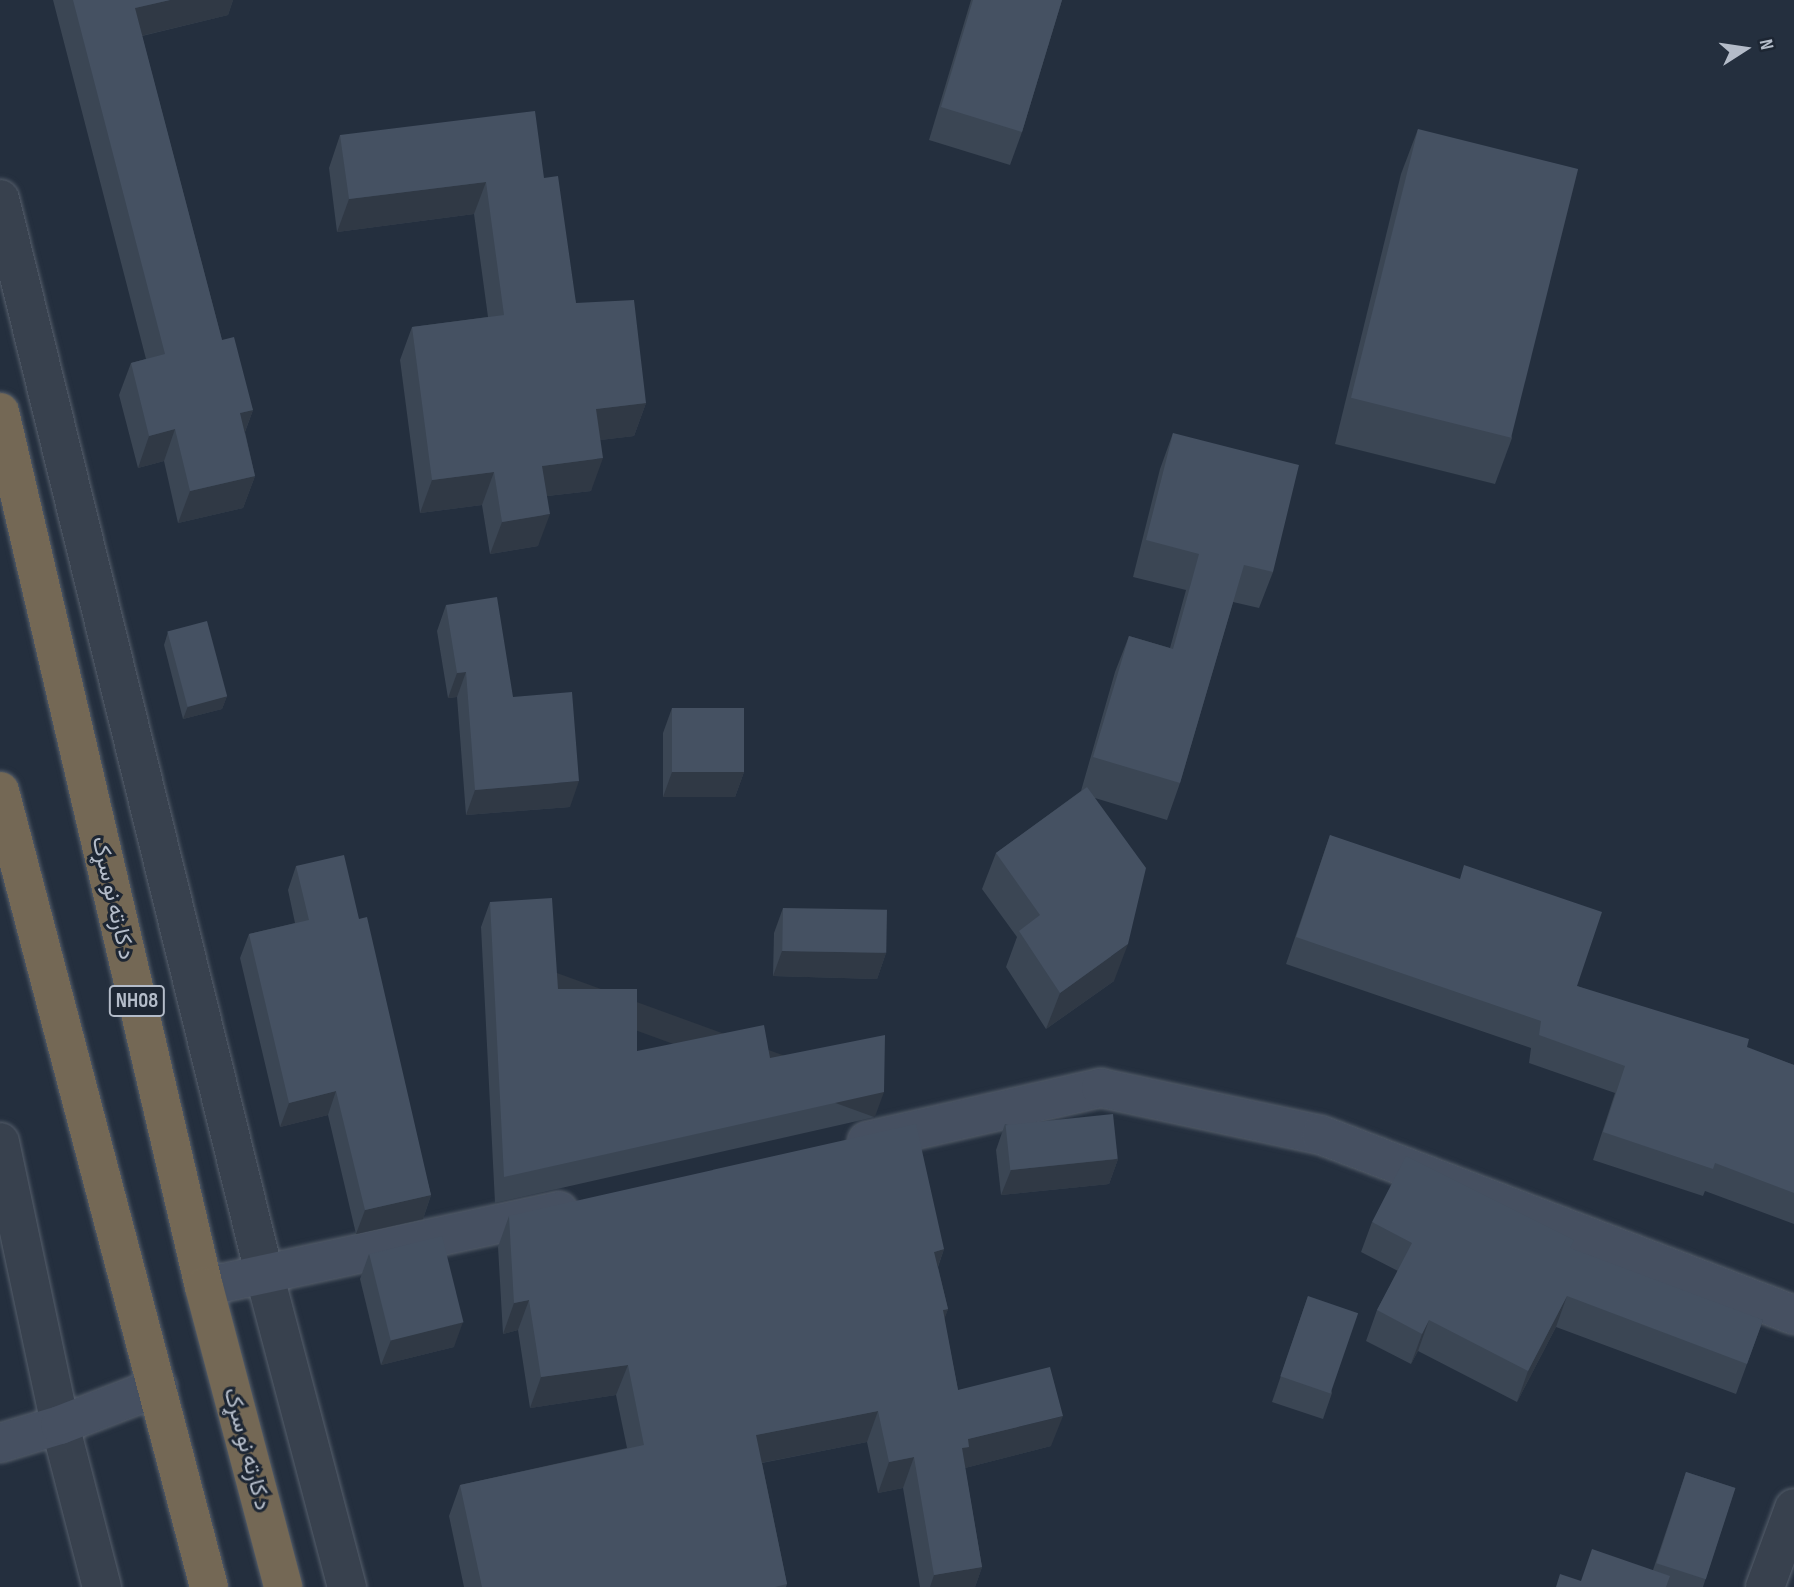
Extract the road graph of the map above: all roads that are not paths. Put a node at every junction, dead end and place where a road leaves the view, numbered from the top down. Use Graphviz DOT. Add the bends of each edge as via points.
graph roads {
  1 [pos="0,199"];
  2 [pos="0,412"];
  3 [pos="0,791"];
  4 [pos="0,1142"];
  5 [pos="832,1149"];
  6 [pos="589,1204"];
  7 [pos="265,1277"];
  8 [pos="204,1287"];
  9 [pos="1794,1315"];
  10 [pos="158,1387"];
  11 [pos="60,1425"];
  12 [pos="0,1444"];
  13 [pos="1794,1508"];
  14 [pos="102,1587"];
  15 [pos="209,1587"];
  16 [pos="283,1587"];
  17 [pos="347,1587"];
  18 [pos="1765,1587"];
  1 -- 7 [label="street"];
  2 -- 8 [label="highway, د کارته نو سړک / NH08"];
  3 -- 10 [label="highway"];
  4 -- 11 [label="street"];
  5 -- 9 [label="street" via="1101,1088 1321,1135"];
  6 -- 7 [label="street"];
  7 -- 8 [label="street"];
  7 -- 17 [label="street"];
  8 -- 16 [label="highway, د کارته نو سړک / NH08"];
  10 -- 11 [label="street"];
  10 -- 15 [label="highway"];
  11 -- 12 [label="street"];
  11 -- 14 [label="street"];
  13 -- 18 [label="street"];
}
